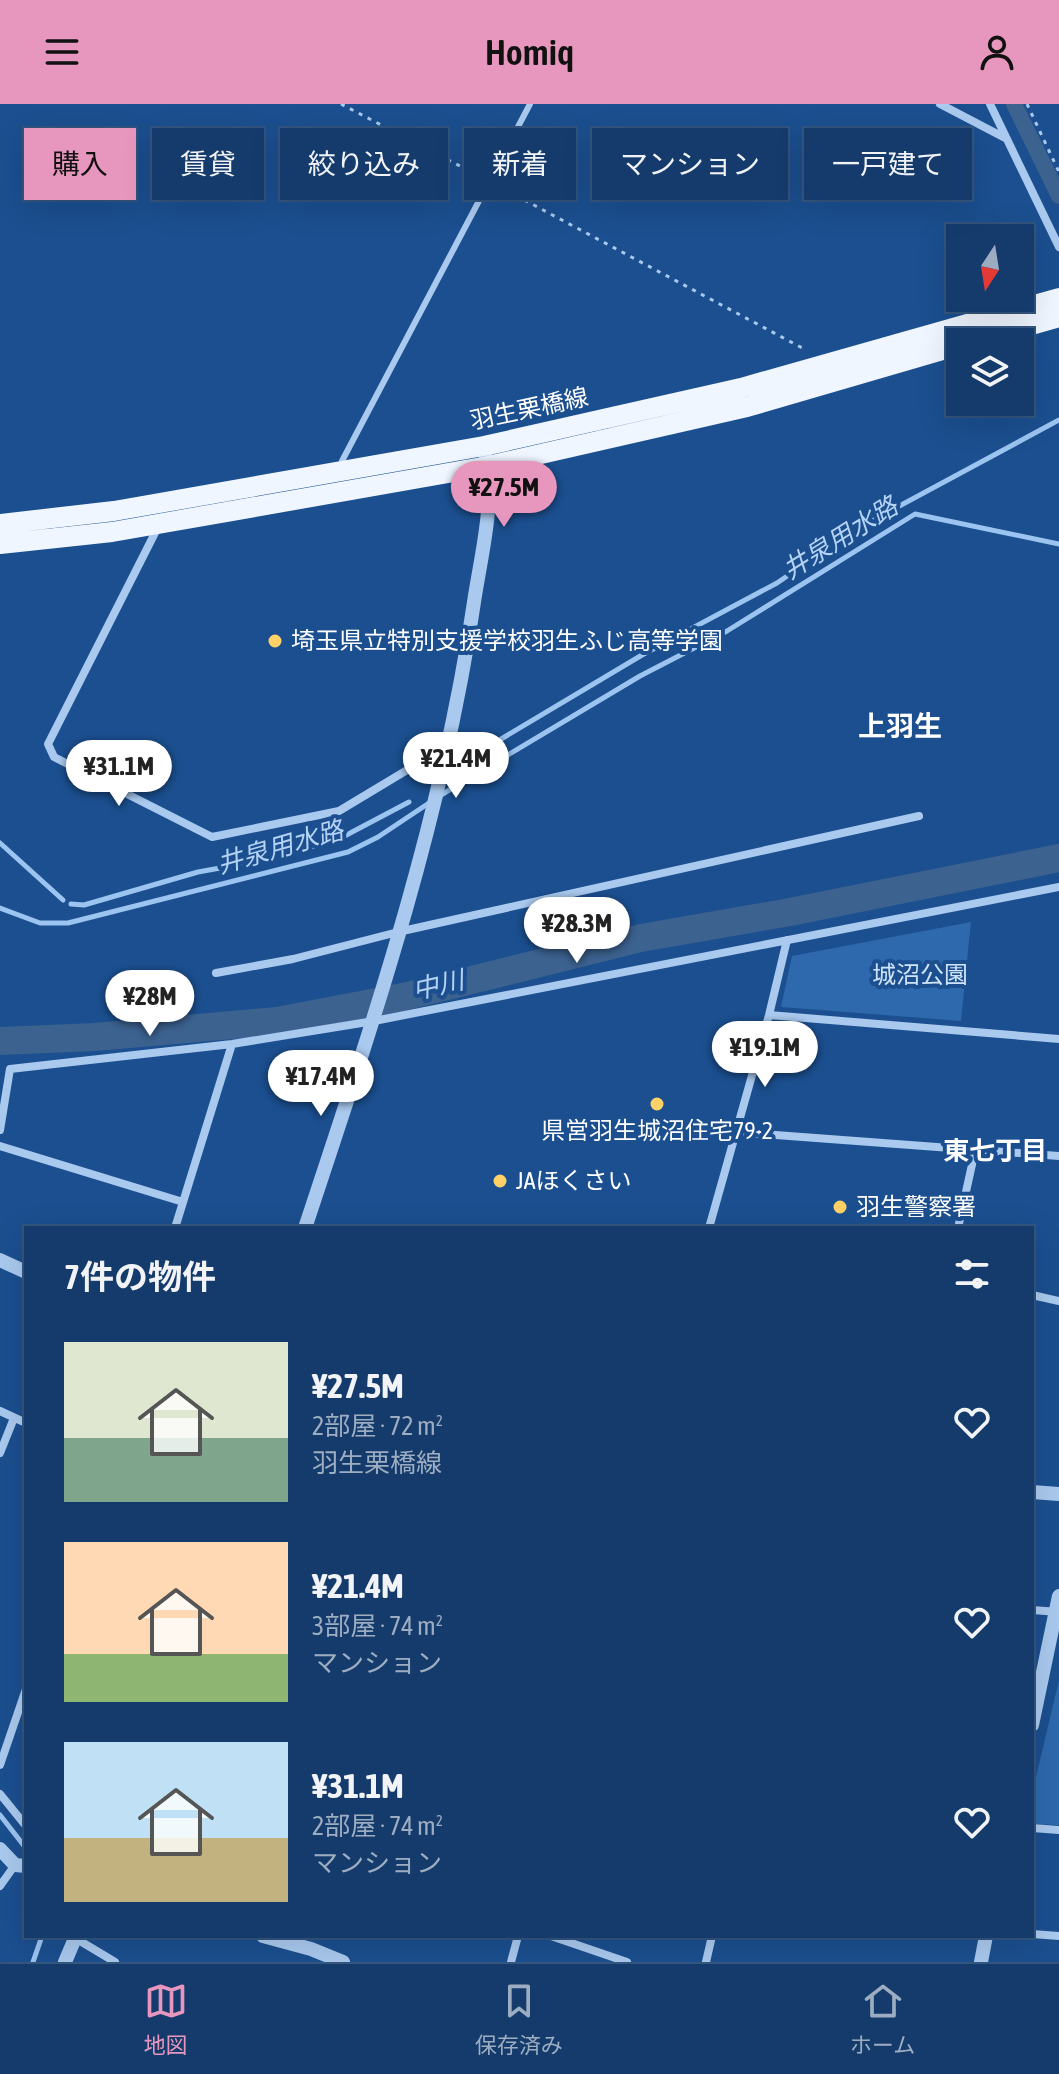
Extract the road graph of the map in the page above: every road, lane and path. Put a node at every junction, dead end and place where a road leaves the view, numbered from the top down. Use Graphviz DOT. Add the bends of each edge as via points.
graph roads {
  1 [pos="341,104"];
  2 [pos="530,104"];
  3 [pos="940,104"];
  4 [pos="990,104"];
  5 [pos="1027,104"];
  6 [pos="517,128"];
  7 [pos="1008,139"];
  8 [pos="464,168"];
  9 [pos="1059,172"];
  10 [pos="479,200"];
  11 [pos="525,200"];
  12 [pos="1059,247"];
  13 [pos="1059,298"];
  14 [pos="1059,317"];
  15 [pos="1021,328"];
  16 [pos="946,349"];
  17 [pos="830,363"];
  18 [pos="486,456"];
  19 [pos="342,461"];
  20 [pos="160,523"];
  21 [pos="0,524"];
  22 [pos="0,544"];
  23 [pos="447,746"];
  24 [pos="919,816"];
  25 [pos="1059,887"];
  26 [pos="398,932"];
  27 [pos="787,940"];
  28 [pos="216,973"];
  29 [pos="769,1015"];
  30 [pos="374,1021"];
  31 [pos="1059,1039"];
  32 [pos="232,1044"];
  33 [pos="0,1069"];
  34 [pos="10,1069"];
  35 [pos="0,1130"];
  36 [pos="736,1132"];
  37 [pos="0,1146"];
  38 [pos="975,1151"];
  39 [pos="1059,1156"];
  40 [pos="183,1202"];
  41 [pos="176,1226"];
  42 [pos="306,1226"];
  43 [pos="710,1226"];
  44 [pos="958,1226"];
  45 [pos="0,1260"];
  46 [pos="24,1271"];
  47 [pos="1034,1295"];
  48 [pos="1059,1301"];
  49 [pos="0,1411"];
  50 [pos="14,1418"];
  51 [pos="24,1422"];
  52 [pos="0,1453"];
  53 [pos="1034,1492"];
  54 [pos="1059,1494"];
  55 [pos="1059,1596"];
  56 [pos="1034,1610"];
  57 [pos="1057,1612"];
  58 [pos="1038,1674"];
  59 [pos="24,1695"];
  60 [pos="1034,1708"];
  61 [pos="0,1765"];
  62 [pos="0,1794"];
  63 [pos="24,1824"];
  64 [pos="1034,1828"];
  65 [pos="1059,1830"];
  66 [pos="0,1849"];
  67 [pos="20,1865"];
  68 [pos="0,1886"];
  69 [pos="1034,1934"];
  70 [pos="1059,1936"];
  71 [pos="76,1938"];
  72 [pos="78,1938"];
  73 [pos="270,1938"];
  74 [pos="517,1938"];
  75 [pos="557,1938"];
  76 [pos="712,1938"];
  77 [pos="986,1938"];
  78 [pos="65,1962"];
  79 [pos="115,1962"];
  80 [pos="343,1962"];
  81 [pos="511,1962"];
  82 [pos="627,1962"];
  83 [pos="706,1962"];
  84 [pos="981,1962"];
  1 -- 8 [label="path"];
  2 -- 6 [label="lane"];
  3 -- 7 [label="street"];
  4 -- 7 [label="street"];
  5 -- 9 [label="path"];
  7 -- 12 [label="street"];
  10 -- 19 [label="lane"];
  11 -- 17 [label="path"];
  13 -- 17 [label="main road, 羽生栗橋線"];
  14 -- 15 [label="main road"];
  16 -- 18 [label="main road, 羽生栗橋線" via="747,407"];
  17 -- 18 [label="main road, 羽生栗橋線"];
  18 -- 20 [label="main road, 羽生栗橋線"];
  18 -- 21 [label="main road, 羽生栗橋線"];
  18 -- 23 [label="street" via="487,512"];
  20 -- 22 [label="main road, 羽生栗橋線"];
  20 -- 23 [label="street" via="48,744 54,757 212,837 339,811"];
  23 -- 26 [label="street"];
  24 -- 26 [label="street"];
  25 -- 27 [label="street"];
  26 -- 28 [label="street"];
  26 -- 30 [label="street"];
  27 -- 29 [label="street"];
  27 -- 30 [label="street"];
  29 -- 31 [label="street"];
  29 -- 36 [label="street"];
  30 -- 32 [label="street"];
  30 -- 42 [label="street"];
  32 -- 34 [label="street"];
  32 -- 40 [label="street"];
  33 -- 34 [label="street"];
  34 -- 35 [label="street"];
  36 -- 38 [label="street"];
  36 -- 43 [label="street"];
  37 -- 40 [label="street"];
  38 -- 39 [label="street"];
  38 -- 44 [label="street"];
  40 -- 41 [label="street"];
  45 -- 46 [label="street"];
  47 -- 48 [label="street"];
  49 -- 50 [label="street"];
  50 -- 51 [label="street"];
  50 -- 52 [label="street"];
  53 -- 54 [label="street"];
  55 -- 57 [label="street"];
  56 -- 57 [label="street"];
  57 -- 58 [label="street"];
  58 -- 60 [label="street"];
  59 -- 61 [label="street"];
  62 -- 63 [label="street"];
  64 -- 65 [label="street"];
  66 -- 67 [label="street"];
  67 -- 68 [label="street"];
  69 -- 70 [label="street"];
  71 -- 78 [label="street"];
  72 -- 79 [label="street"];
  73 -- 80 [label="street"];
  74 -- 81 [label="street"];
  75 -- 82 [label="street"];
  76 -- 83 [label="street"];
  77 -- 84 [label="street"];
}
